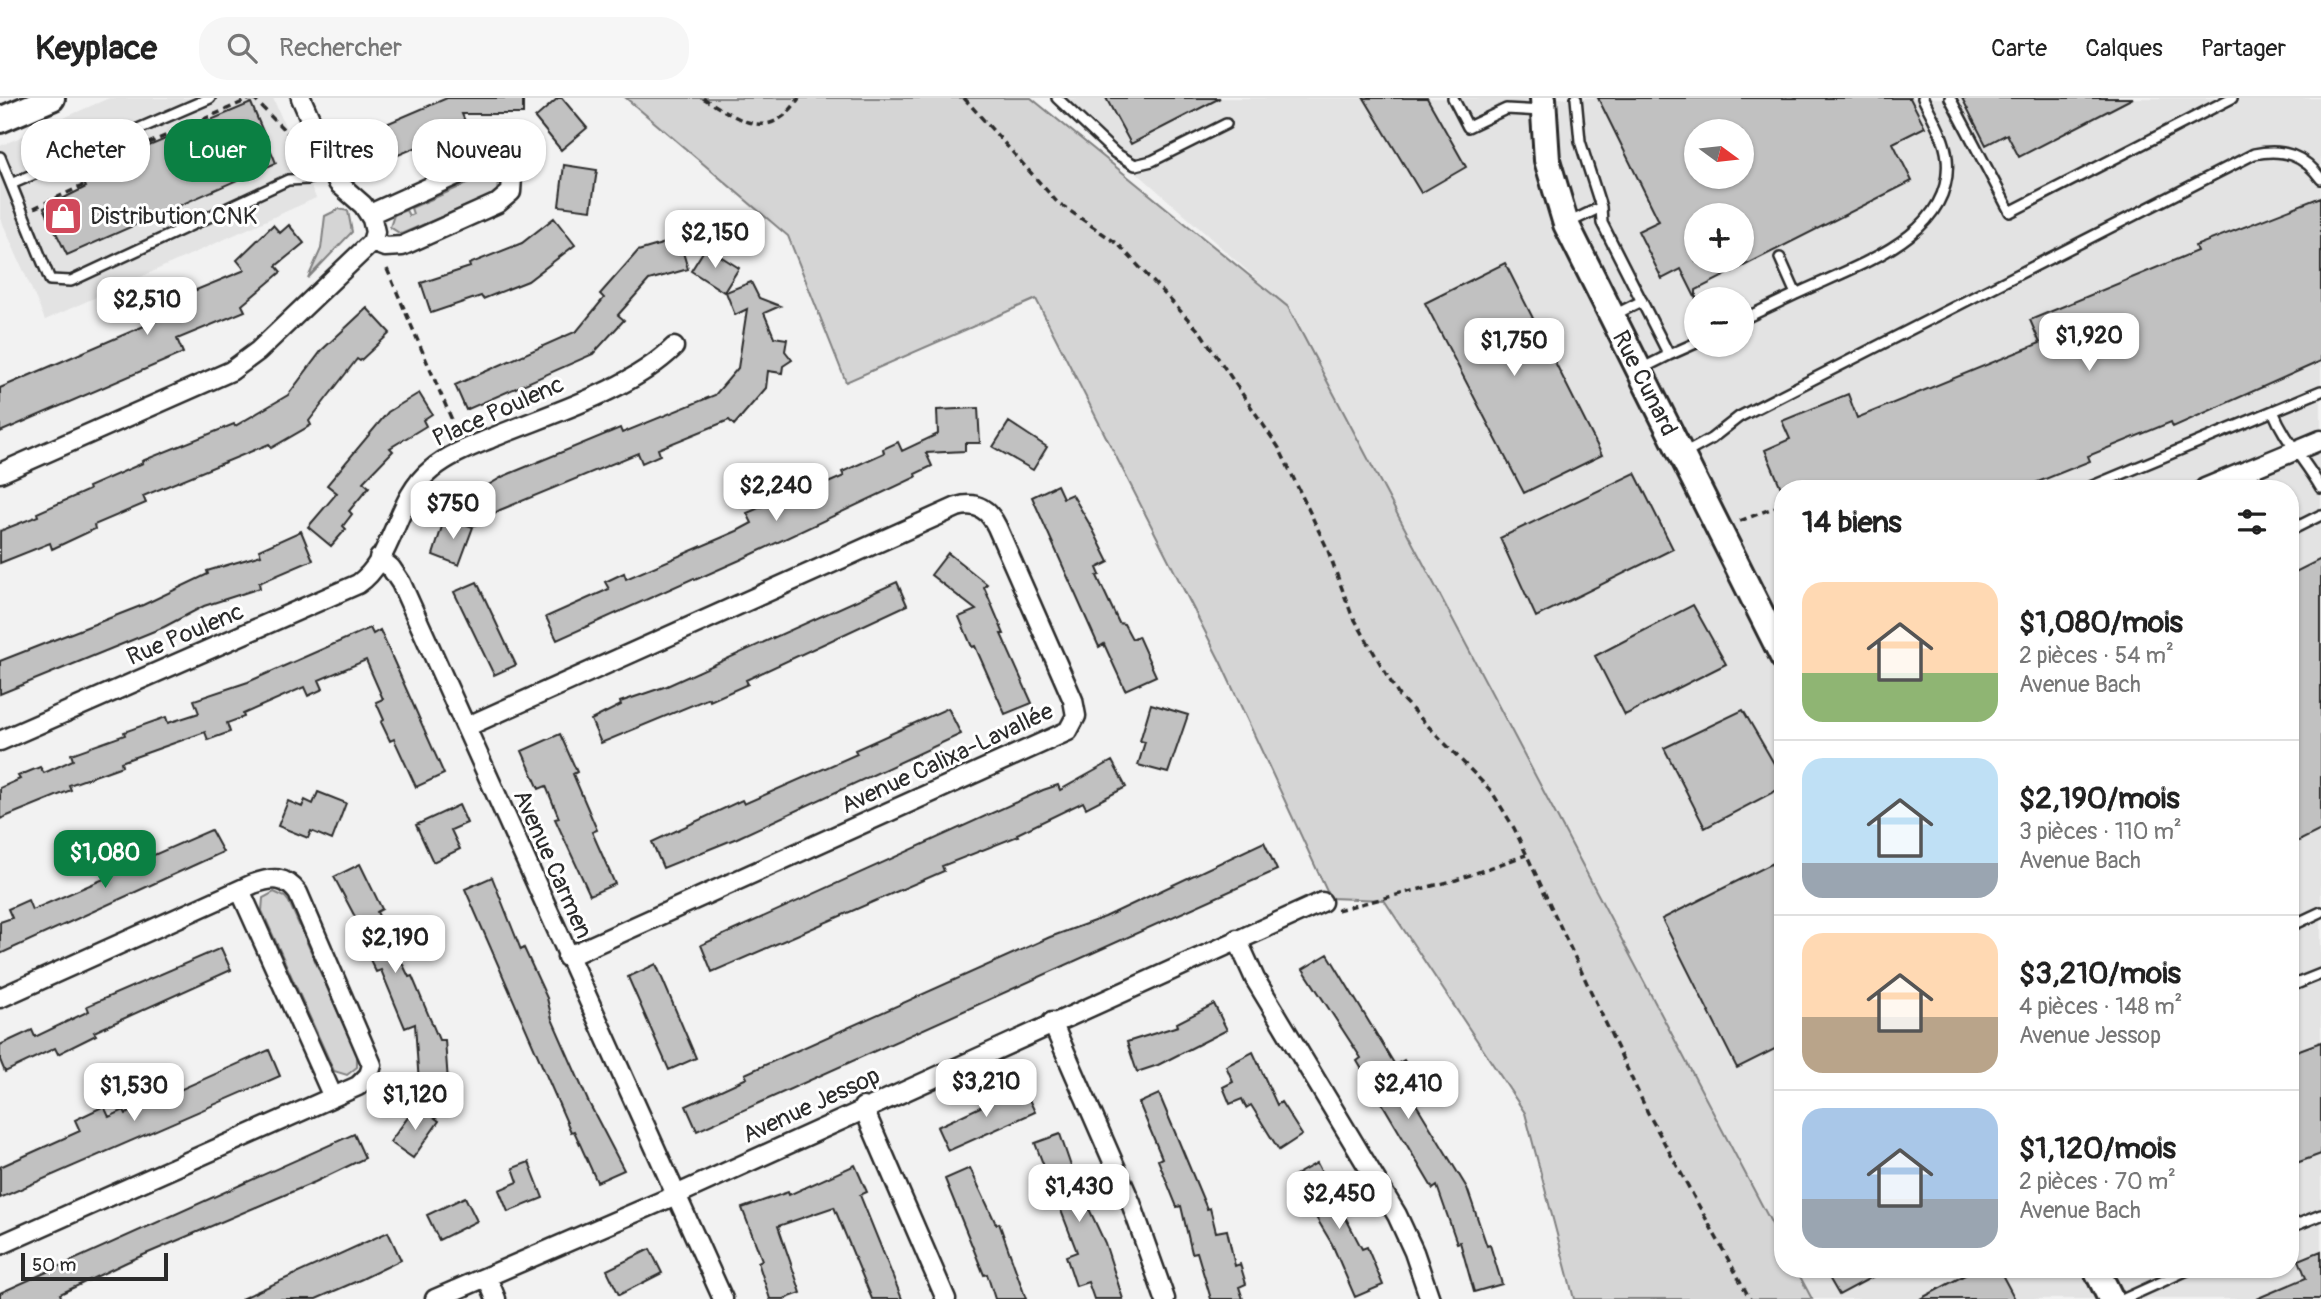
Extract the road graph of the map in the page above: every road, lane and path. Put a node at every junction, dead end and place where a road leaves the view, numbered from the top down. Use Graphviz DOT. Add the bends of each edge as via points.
graph roads {
  1 [pos="52,98"];
  2 [pos="210,98"];
  3 [pos="253,98"];
  4 [pos="301,98"];
  5 [pos="703,98"];
  6 [pos="799,98"];
  7 [pos="964,98"];
  8 [pos="1057,98"];
  9 [pos="1453,98"];
  10 [pos="1576,98"];
  11 [pos="1923,98"];
  12 [pos="1950,98"];
  13 [pos="2232,98"];
  14 [pos="1543,104"];
  15 [pos="310,119"];
  16 [pos="0,120"];
  17 [pos="1226,124"];
  18 [pos="285,131"];
  19 [pos="0,157"];
  20 [pos="2321,179"];
  21 [pos="285,181"];
  22 [pos="339,182"];
  23 [pos="11,184"];
  24 [pos="42,205"];
  25 [pos="1601,207"];
  26 [pos="370,214"];
  27 [pos="1566,224"];
  28 [pos="372,242"];
  29 [pos="1780,258"];
  30 [pos="387,269"];
  31 [pos="1797,294"];
  32 [pos="1642,301"];
  33 [pos="1754,314"];
  34 [pos="1611,316"];
  35 [pos="674,347"];
  36 [pos="1684,348"];
  37 [pos="1669,355"];
  38 [pos="1639,370"];
  39 [pos="2321,391"];
  40 [pos="2273,411"];
  41 [pos="458,436"];
  42 [pos="2321,440"];
  43 [pos="2296,451"];
  44 [pos="1681,456"];
  45 [pos="0,474"];
  46 [pos="2107,480"];
  47 [pos="2225,480"];
  48 [pos="2321,488"];
  49 [pos="1774,508"];
  50 [pos="2321,515"];
  51 [pos="1740,521"];
  52 [pos="2299,526"];
  53 [pos="379,558"];
  54 [pos="1774,639"];
  55 [pos="466,727"];
  56 [pos="0,741"];
  57 [pos="1526,855"];
  58 [pos="240,890"];
  59 [pos="1329,906"];
  60 [pos="2321,912"];
  61 [pos="2299,922"];
  62 [pos="1237,939"];
  63 [pos="567,957"];
  64 [pos="2321,974"];
  65 [pos="2299,983"];
  66 [pos="0,998"];
  67 [pos="1052,1022"];
  68 [pos="333,1097"];
  69 [pos="863,1107"];
  70 [pos="676,1195"];
  71 [pos="2321,1215"];
  72 [pos="2299,1224"];
  73 [pos="0,1245"];
  74 [pos="487,1277"];
  75 [pos="2100,1278"];
  76 [pos="2170,1278"];
  77 [pos="435,1299"];
  78 [pos="496,1299"];
  79 [pos="723,1299"];
  80 [pos="946,1299"];
  81 [pos="1165,1299"];
  82 [pos="1430,1299"];
  83 [pos="1749,1299"];
  84 [pos="2111,1299"];
  85 [pos="2124,1299"];
  1 -- 16 [label="street"];
  2 -- 23 [label="lane"];
  3 -- 18 [label="path"];
  3 -- 24 [label="path" via="76,175 82,186"];
  4 -- 15 [label="street"];
  5 -- 6 [label="path" via="740,120 759,125 784,118"];
  7 -- 57 [label="path" via="1057,202 1118,244 1201,333 1279,448 1327,548 1351,613 1399,696 1492,792"];
  8 -- 17 [label="lane" via="1115,153 1135,164 1152,161"];
  9 -- 14 [label="lane" via="1468,127 1506,109"];
  10 -- 25 [label="lane" via="1580,141"];
  11 -- 31 [label="lane" via="1947,156 1944,186 1932,211 1895,246"];
  12 -- 13 [label="lane" via="2010,212"];
  14 -- 27 [label="street, Rue Cunard" via="1547,160"];
  19 -- 23 [label="lane"];
  20 -- 44 [label="lane" via="2310,165 2290,153 2255,153 1739,417"];
  21 -- 23 [label="lane" via="71,281 50,280"];
  22 -- 26 [label="street"];
  25 -- 27 [label="lane"];
  25 -- 32 [label="lane" via="1602,223"];
  26 -- 28 [label="street" via="375,227"];
  26 -- 28 [label="street" via="483,163 498,163 512,177 511,192 498,203 402,246"];
  27 -- 34 [label="street, Rue Cunard"];
  28 -- 45 [label="street" via="258,351 233,369"];
  29 -- 31 [label="lane"];
  30 -- 41 [label="path"];
  31 -- 33 [label="lane"];
  32 -- 34 [label="lane"];
  32 -- 37 [label="lane"];
  34 -- 38 [label="street, Rue Cunard"];
  35 -- 53 [label="street, Place Poulenc" via="642,373 464,450 432,469 408,496"];
  36 -- 37 [label="lane"];
  37 -- 38 [label="lane"];
  38 -- 44 [label="street, Rue Cunard"];
  39 -- 40 [label="lane"];
  40 -- 43 [label="lane" via="2283,436"];
  40 -- 46 [label="lane"];
  42 -- 43 [label="street"];
  43 -- 47 [label="street"];
  43 -- 48 [label="lane"];
  44 -- 54 [label="street, Rue Cunard"];
  49 -- 51 [label="path"];
  50 -- 52 [label="lane"];
  53 -- 55 [label="street, Avenue Carmen" via="397,576"];
  53 -- 56 [label="street, Rue Poulenc" via="369,575 349,589"];
  55 -- 63 [label="street, Avenue Carmen"];
  55 -- 63 [label="street, Avenue Calixa-Lavallée" via="957,507 973,505 984,509 997,527 1073,699 1076,716 1068,731"];
  57 -- 59 [label="path" via="1456,880"];
  57 -- 83 [label="path" via="1648,1113"];
  58 -- 66 [label="street"];
  58 -- 68 [label="street"];
  58 -- 68 [label="street" via="265,879 285,880 304,906 372,1060 363,1083"];
  59 -- 62 [label="street, Avenue Jessop"];
  60 -- 61 [label="lane"];
  62 -- 67 [label="street, Avenue Jessop"];
  62 -- 82 [label="street" via="1255,979 1397,1214"];
  63 -- 70 [label="street, Avenue Carmen"];
  64 -- 65 [label="lane"];
  67 -- 69 [label="street, Avenue Jessop"];
  67 -- 81 [label="street" via="1127,1195"];
  68 -- 73 [label="street"];
  69 -- 70 [label="street, Avenue Jessop"];
  69 -- 80 [label="street"];
  70 -- 74 [label="street, Avenue Jessop"];
  70 -- 79 [label="street, Avenue Carmen"];
  71 -- 72 [label="lane"];
  74 -- 77 [label="street, Avenue Jessop"];
  74 -- 78 [label="street"];
  75 -- 84 [label="street"];
  76 -- 85 [label="lane"];
}
